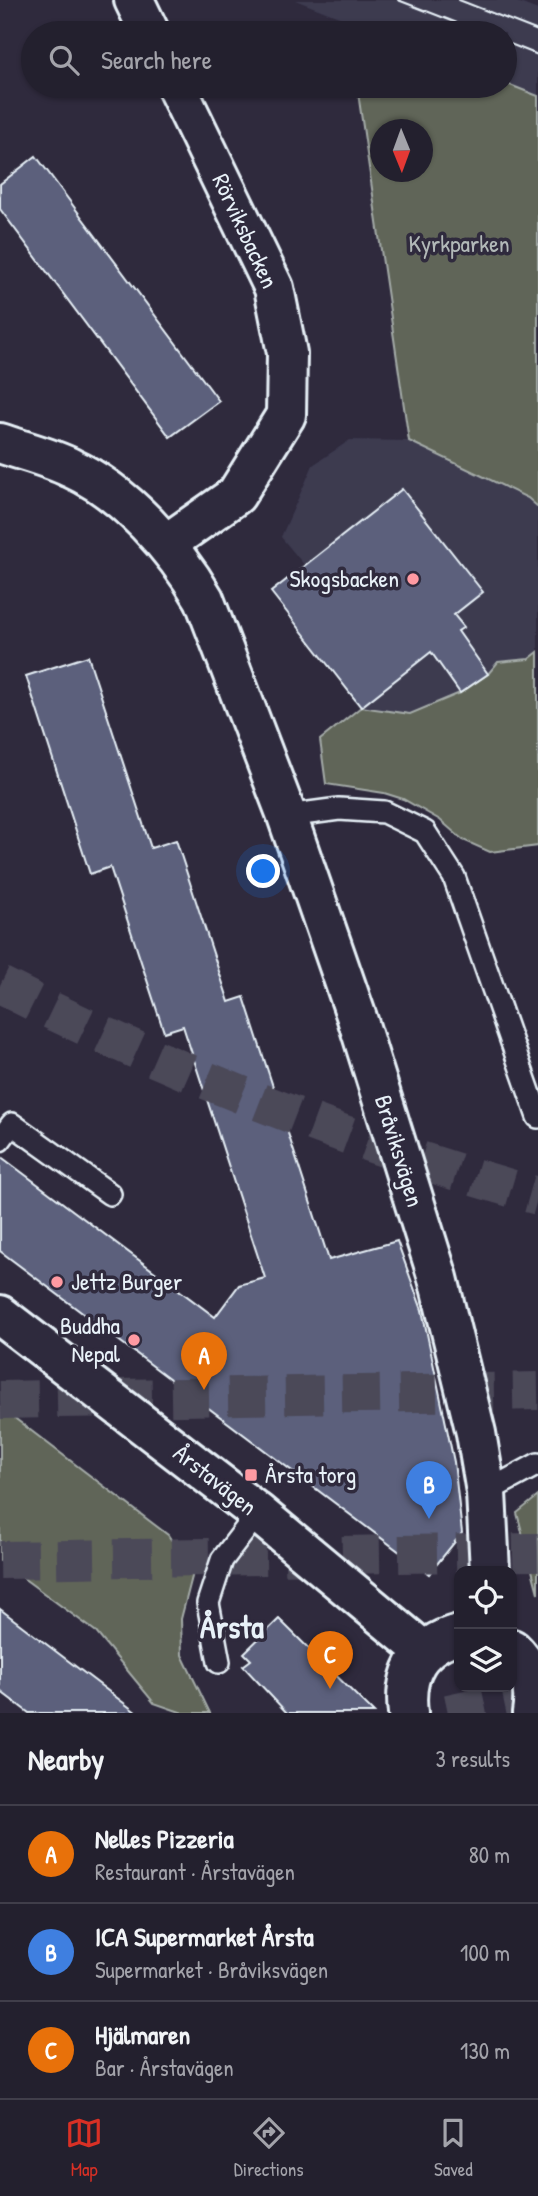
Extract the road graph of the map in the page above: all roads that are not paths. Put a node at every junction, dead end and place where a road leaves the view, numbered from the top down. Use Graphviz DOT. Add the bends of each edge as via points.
graph roads {
  1 [pos="134,0"];
  2 [pos="144,21"];
  3 [pos="182,98"];
  4 [pos="0,443"];
  5 [pos="166,544"];
  6 [pos="287,816"];
  7 [pos="538,1116"];
  8 [pos="0,1140"];
  9 [pos="110,1194"];
  10 [pos="0,1315"];
  11 [pos="538,1464"];
  12 [pos="486,1492"];
  13 [pos="258,1513"];
  14 [pos="490,1566"];
  15 [pos="454,1635"];
  16 [pos="425,1651"];
  17 [pos="517,1653"];
  18 [pos="219,1662"];
  19 [pos="408,1713"];
  20 [pos="532,1713"];
  1 -- 2 [label="street"];
  3 -- 5 [label="street, Rörviksbacken" via="274,288 287,353 286,415 236,495"];
  4 -- 5 [label="street, Bråviksvägen" via="72,468 118,498"];
  5 -- 6 [label="street, Bråviksvägen" via="205,599"];
  6 -- 7 [label="lane" via="339,809 384,811 425,832 454,877"];
  6 -- 12 [label="street, Bråviksvägen" via="357,1018 438,1278"];
  8 -- 9 [label="lane" via="12,1124"];
  10 -- 13 [label="street, Årstavägen"];
  11 -- 12 [label="lane"];
  12 -- 14 [label="street, Bråviksvägen"];
  13 -- 16 [label="street, Årstavägen"];
  13 -- 18 [label="lane" via="222,1560 208,1603"];
  15 -- 16 [label="street"];
  16 -- 19 [label="street" via="411,1671 405,1693"];
  17 -- 20 [label="street" via="531,1675"];
}
